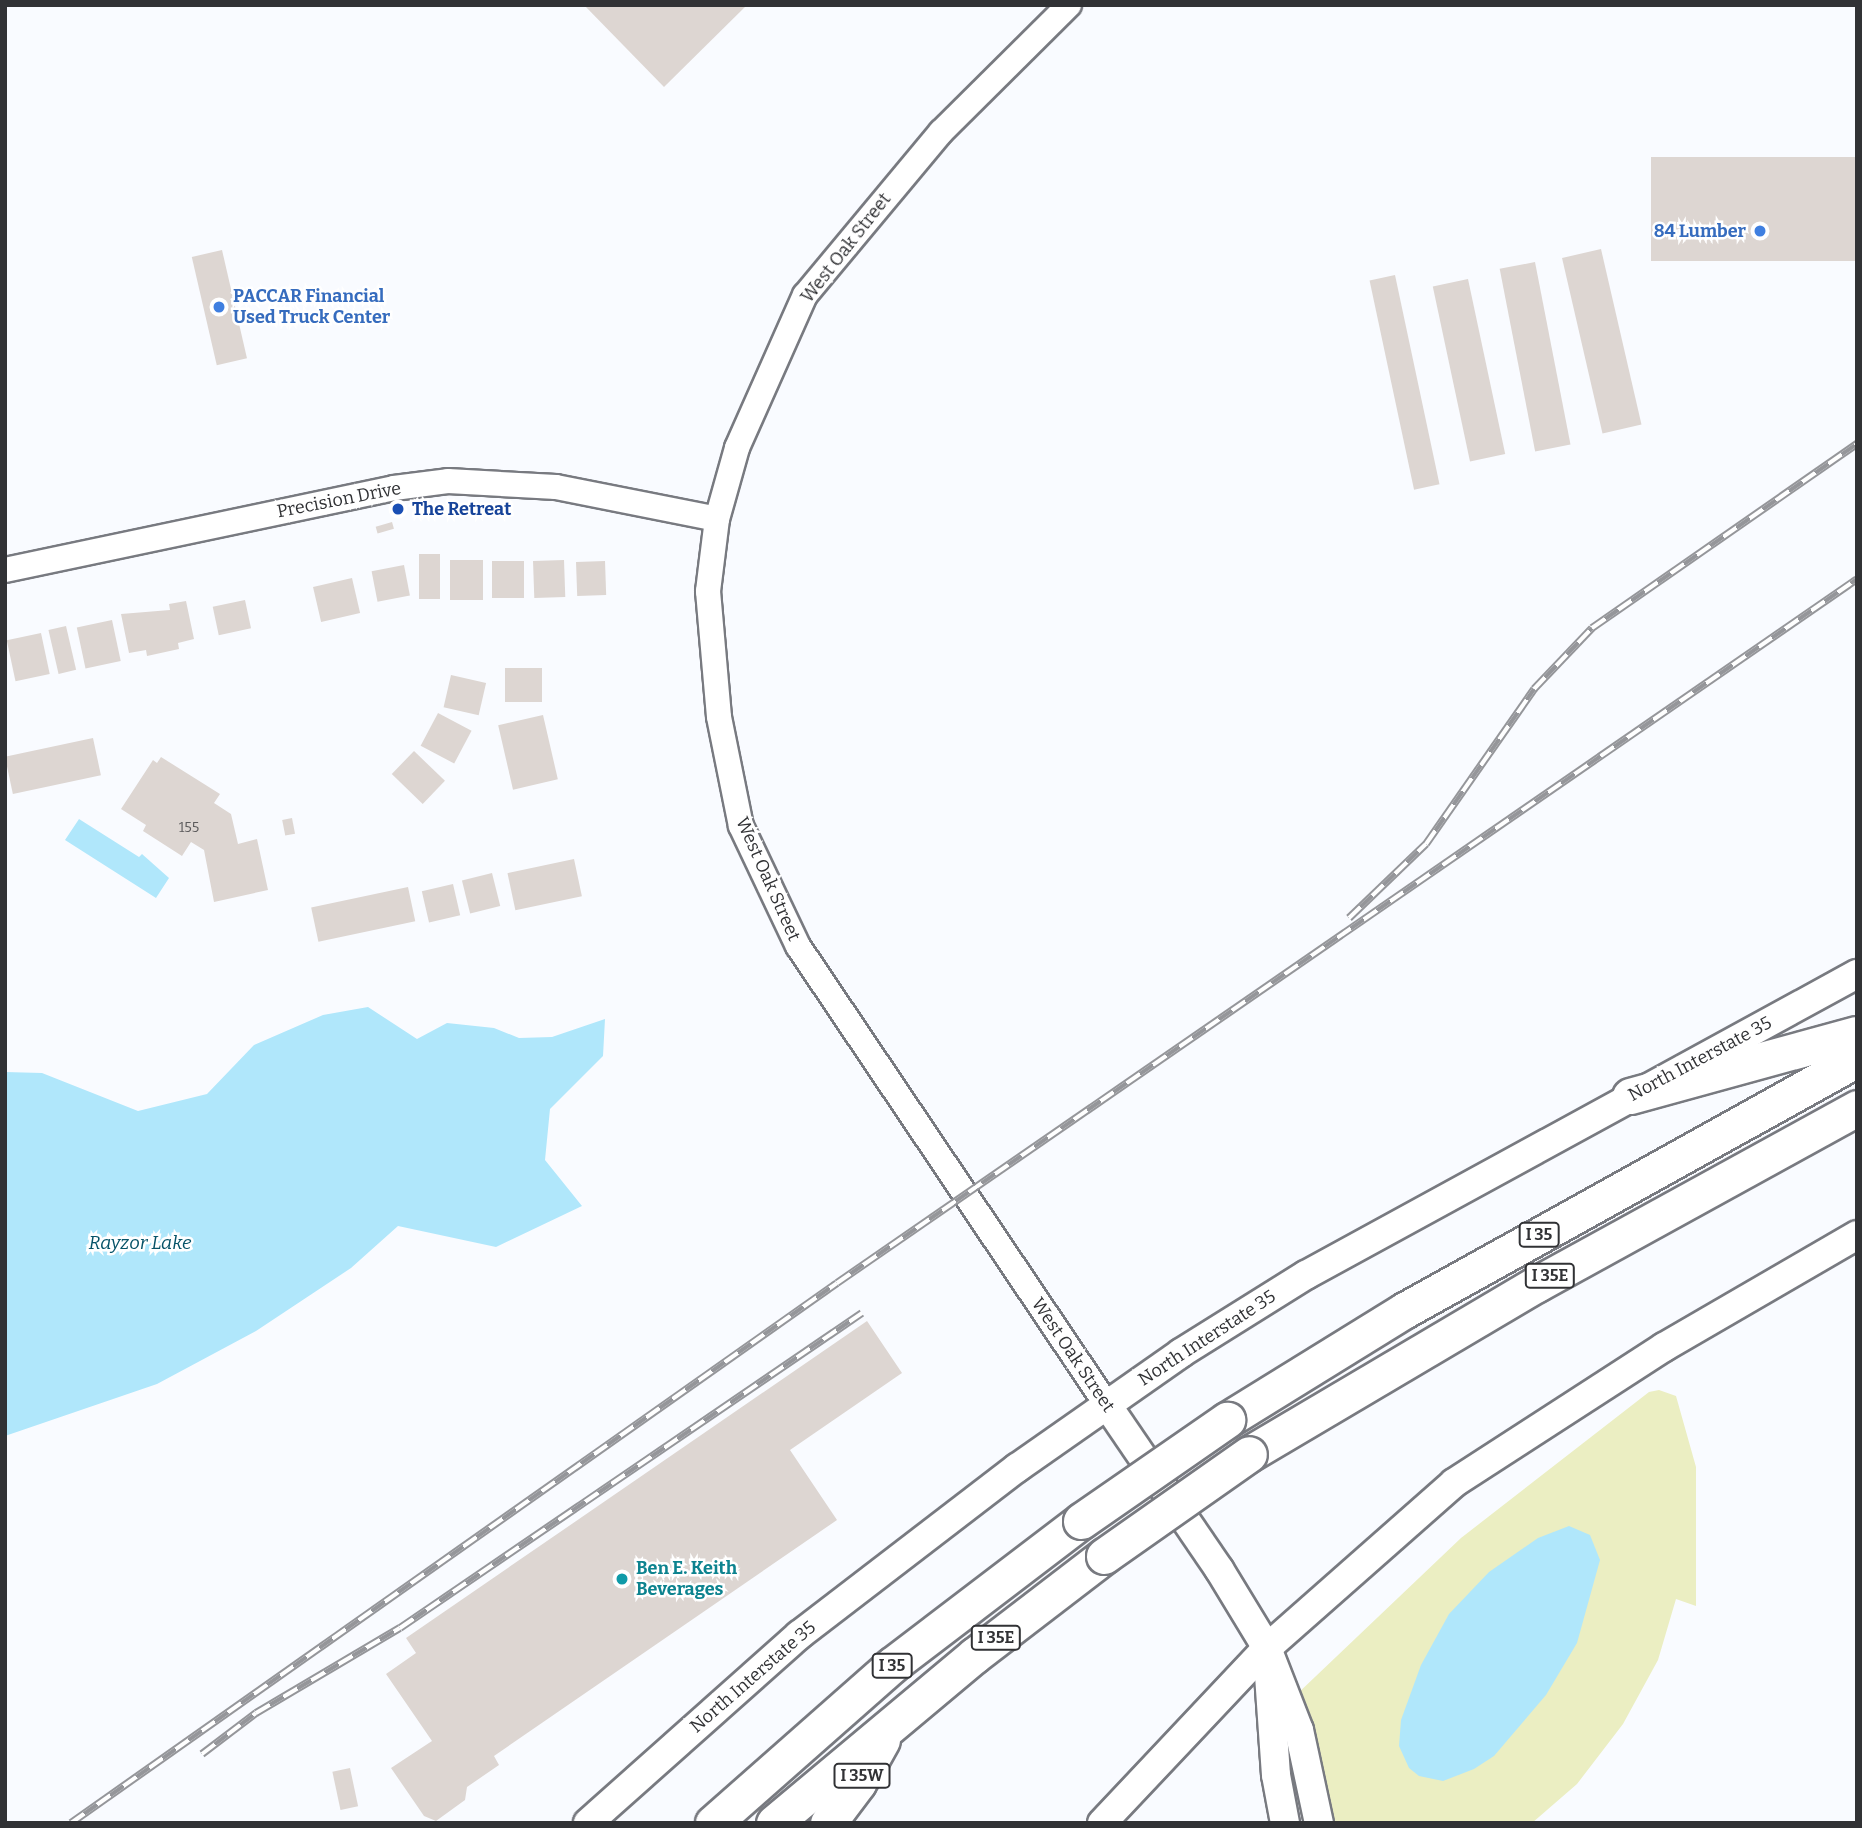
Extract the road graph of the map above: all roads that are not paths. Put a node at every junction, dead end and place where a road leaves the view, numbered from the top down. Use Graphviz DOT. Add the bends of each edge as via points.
graph roads {
  1 [pos="1069,5"];
  2 [pos="717,519"];
  3 [pos="5,569"];
  4 [pos="1857,974"];
  5 [pos="1857,1034"];
  6 [pos="1857,1059"];
  7 [pos="1630,1097"];
  8 [pos="1857,1108"];
  9 [pos="1857,1235"];
  10 [pos="1107,1405"];
  11 [pos="1267,1648"];
  12 [pos="890,1724"];
  13 [pos="588,1823"];
  14 [pos="713,1823"];
  15 [pos="774,1823"];
  16 [pos="828,1823"];
  17 [pos="1102,1823"];
  18 [pos="1285,1823"];
  19 [pos="1319,1823"];
  1 -- 2 [label="street, West Oak Street" via="941,132 804,295 737,448"];
  2 -- 3 [label="street, Precision Drive" via="556,487 448,481 394,488"];
  2 -- 10 [label="street, West Oak Street" via="708,591 719,717 741,826 797,946"];
  4 -- 7 [label="main road, North Interstate 35"];
  5 -- 7 [label="highway"];
  6 -- 14 [label="highway, I 35, bridge" via="1405,1310 1227,1420 1081,1521 892,1665"];
  7 -- 10 [label="main road, North Interstate 35" via="1306,1275"];
  8 -- 12 [label="highway, I 35E, bridge" via="1490,1311 1249,1454 1104,1556"];
  9 -- 11 [label="main road" via="1664,1347 1454,1483"];
  10 -- 11 [label="main road, West Oak Street" via="1220,1569"];
  10 -- 13 [label="main road, North Interstate 35" via="799,1635"];
  11 -- 17 [label="main road"];
  11 -- 18 [label="main road, West Oak Street" via="1276,1775"];
  11 -- 19 [label="main road, West Oak Street" via="1299,1730"];
  12 -- 15 [label="highway, I 35E"];
  12 -- 16 [label="highway, I 35W" via="859,1783"];
}
